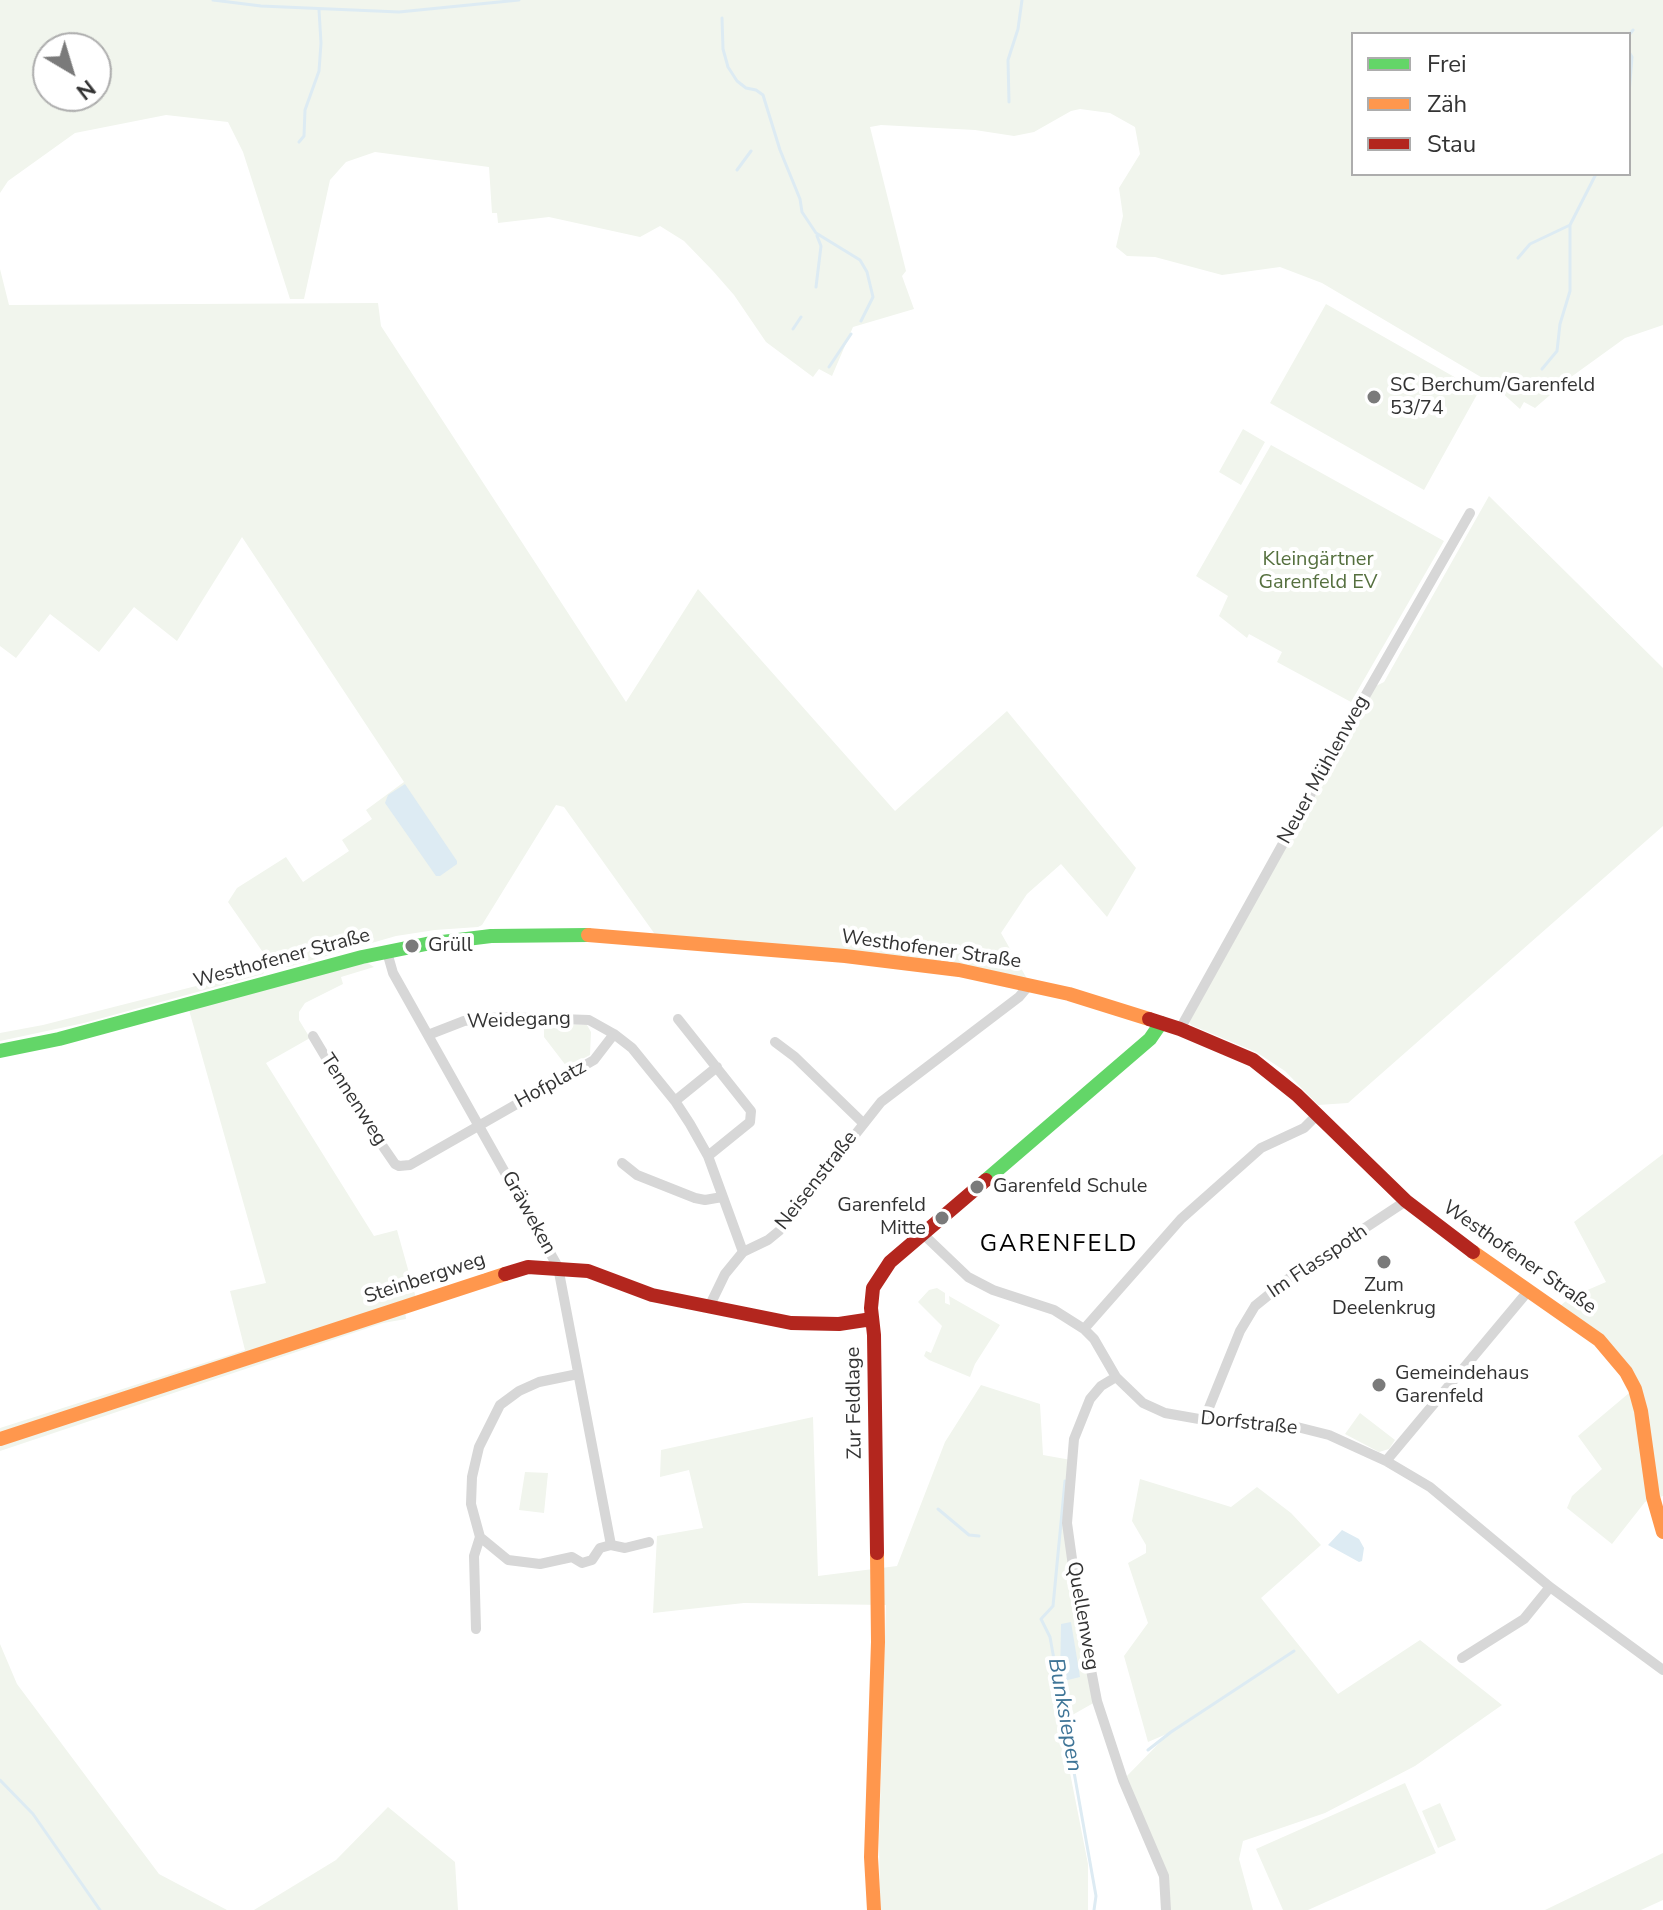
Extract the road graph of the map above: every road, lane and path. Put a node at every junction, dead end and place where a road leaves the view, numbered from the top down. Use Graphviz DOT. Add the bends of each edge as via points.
graph roads {
  1 [pos="1470,513"];
  2 [pos="387,952"];
  3 [pos="1030,984"];
  4 [pos="678,1019"];
  5 [pos="1161,1023"];
  6 [pos="1180,1029"];
  7 [pos="614,1034"];
  8 [pos="428,1035"];
  9 [pos="313,1036"];
  10 [pos="775,1042"];
  11 [pos="0,1051"];
  12 [pos="717,1067"];
  13 [pos="675,1101"];
  14 [pos="1317,1115"];
  15 [pos="863,1123"];
  16 [pos="479,1125"];
  17 [pos="708,1156"];
  18 [pos="622,1163"];
  19 [pos="722,1197"];
  20 [pos="1406,1201"];
  21 [pos="923,1234"];
  22 [pos="743,1252"];
  23 [pos="558,1267"];
  24 [pos="1529,1290"];
  25 [pos="709,1307"];
  26 [pos="872,1319"];
  27 [pos="1084,1329"];
  28 [pos="578,1374"];
  29 [pos="1116,1377"];
  30 [pos="1204,1420"];
  31 [pos="0,1439"];
  32 [pos="1386,1461"];
  33 [pos="1663,1532"];
  34 [pos="480,1537"];
  35 [pos="649,1542"];
  36 [pos="611,1545"];
  37 [pos="1550,1587"];
  38 [pos="476,1629"];
  39 [pos="1462,1658"];
  40 [pos="1663,1670"];
  41 [pos="874,1910"];
  42 [pos="1166,1910"];
  1 -- 6 [label="street, Neuer Mühlenweg"];
  2 -- 3 [label="street, Westhofener Straße" via="491,936 569,934 891,961"];
  2 -- 8 [label="street, Gräweken"];
  2 -- 11 [label="street, Westhofener Straße"];
  3 -- 5 [label="street, Westhofener Straße"];
  3 -- 15 [label="street, Neisenstraße" via="881,1102"];
  4 -- 12 [label="street"];
  5 -- 6 [label="street, Westhofener Straße"];
  5 -- 21 [label="street, Zur Feldlage" via="1150,1039"];
  6 -- 14 [label="street, Westhofener Straße" via="1253,1060"];
  7 -- 8 [label="street, Weidegang" via="589,1020 501,1017 464,1021"];
  7 -- 13 [label="street, Weidegang"];
  7 -- 16 [label="street, Hofplatz" via="594,1060"];
  8 -- 16 [label="street, Gräweken"];
  9 -- 16 [label="street, Tennenweg" via="395,1164 410,1165"];
  10 -- 15 [label="street, Neisenstraße"];
  12 -- 13 [label="street"];
  12 -- 17 [label="street" via="752,1117"];
  13 -- 17 [label="street, Weidegang"];
  14 -- 20 [label="street, Westhofener Straße"];
  14 -- 27 [label="street" via="1304,1128 1261,1148 1181,1219"];
  15 -- 22 [label="street, Neisenstraße" via="779,1231"];
  16 -- 23 [label="street, Gräweken"];
  17 -- 19 [label="street, Weidegang"];
  18 -- 19 [label="street" via="637,1175 695,1198"];
  19 -- 22 [label="street, Weidegang"];
  20 -- 24 [label="street, Westhofener Straße"];
  20 -- 30 [label="street, Im Flasspoth" via="1255,1306"];
  21 -- 26 [label="street, Zur Feldlage" via="878,1278 871,1298"];
  21 -- 27 [label="street, Dorfstraße" via="968,1277 1054,1310"];
  22 -- 25 [label="street, Neisenstraße"];
  23 -- 25 [label="street, Steinbergweg"];
  23 -- 28 [label="street, Gräweken"];
  23 -- 31 [label="street, Steinbergweg" via="528,1267"];
  24 -- 32 [label="street"];
  24 -- 33 [label="street, Westhofener Straße" via="1599,1340 1626,1372 1641,1411"];
  25 -- 26 [label="street, Steinbergweg" via="791,1323"];
  26 -- 41 [label="street, Zur Feldlage" via="878,1630"];
  27 -- 29 [label="street, Dorfstraße"];
  28 -- 34 [label="street" via="539,1382 500,1405 479,1447 472,1477 471,1504"];
  28 -- 36 [label="street, Gräweken"];
  29 -- 30 [label="street, Dorfstraße" via="1143,1403"];
  29 -- 42 [label="street, Quellenweg" via="1090,1399 1074,1439 1067,1523 1097,1701 1123,1780 1159,1859"];
  30 -- 32 [label="street, Dorfstraße" via="1297,1427 1343,1439"];
  32 -- 37 [label="street, Dorfstraße" via="1430,1487"];
  34 -- 36 [label="street" via="508,1560 540,1564 572,1557 582,1563"];
  34 -- 38 [label="street" via="474,1556"];
  35 -- 36 [label="street" via="625,1548"];
  37 -- 39 [label="street" via="1524,1619"];
  37 -- 40 [label="street, Dorfstraße"];
}
